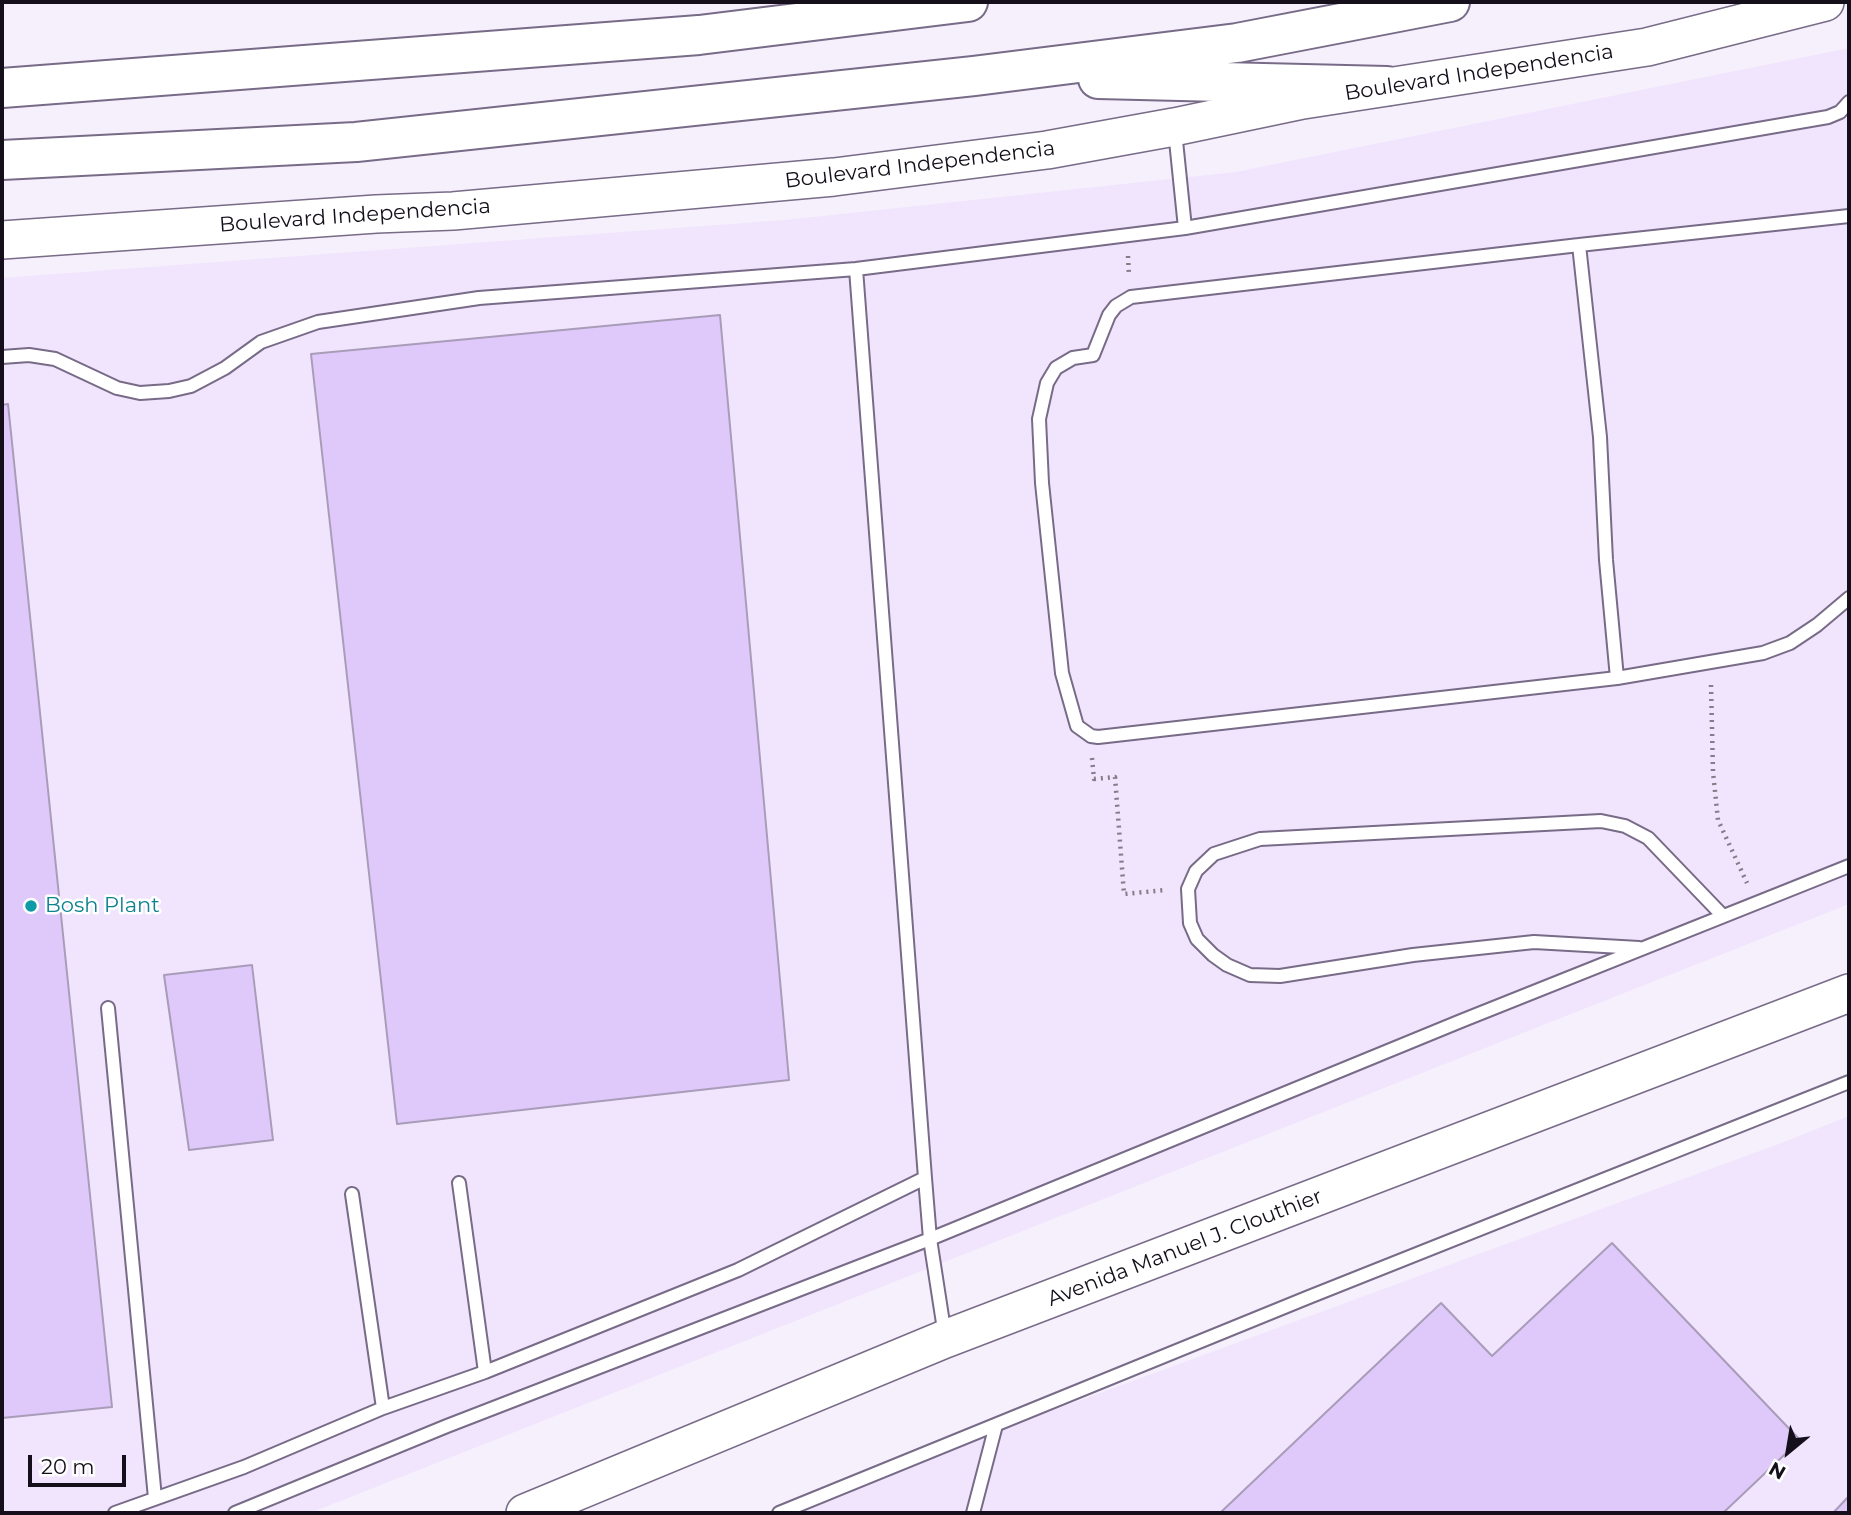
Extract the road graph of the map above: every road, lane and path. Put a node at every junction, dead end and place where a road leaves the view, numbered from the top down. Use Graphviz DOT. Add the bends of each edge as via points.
graph roads {
  1 [pos="968,2"];
  2 [pos="1450,2"];
  3 [pos="1825,2"];
  4 [pos="974,76"];
  5 [pos="1387,86"];
  6 [pos="2,88"];
  7 [pos="1849,102"];
  8 [pos="1174,127"];
  9 [pos="2,160"];
  10 [pos="1849,216"];
  11 [pos="1185,228"];
  12 [pos="1126,235"];
  13 [pos="2,240"];
  14 [pos="1579,245"];
  15 [pos="856,269"];
  16 [pos="1131,297"];
  17 [pos="2,357"];
  18 [pos="1849,598"];
  19 [pos="1710,662"];
  20 [pos="1617,678"];
  21 [pos="1091,736"];
  22 [pos="1849,866"];
  23 [pos="1188,889"];
  24 [pos="1756,903"];
  25 [pos="1723,916"];
  26 [pos="1643,948"];
  27 [pos="1849,993"];
  28 [pos="108,1008"];
  29 [pos="1849,1082"];
  30 [pos="925,1178"];
  31 [pos="459,1183"];
  32 [pos="352,1194"];
  33 [pos="930,1239"];
  34 [pos="945,1339"];
  35 [pos="485,1372"];
  36 [pos="383,1408"];
  37 [pos="996,1425"];
  38 [pos="155,1498"];
  39 [pos="116,1513"];
  40 [pos="235,1513"];
  41 [pos="525,1513"];
  42 [pos="779,1513"];
  43 [pos="973,1513"];
  1 -- 6 [label="highway" via="699,35"];
  2 -- 4 [label="highway" via="1237,43"];
  3 -- 5 [label="main road, Boulevard Independencia" via="1647,47"];
  4 -- 5 [label="highway"];
  4 -- 9 [label="highway" via="355,142"];
  5 -- 8 [label="main road, Boulevard Independencia"];
  7 -- 11 [label="lane" via="1828,117"];
  8 -- 11 [label="lane"];
  8 -- 13 [label="main road, Boulevard Independencia" via="1047,150 834,177 453,211"];
  10 -- 14 [label="lane"];
  11 -- 12 [label="lane"];
  12 -- 15 [label="lane"];
  12 -- 16 [label="path"];
  14 -- 16 [label="lane"];
  14 -- 20 [label="lane" via="1600,437"];
  15 -- 17 [label="lane" via="478,298 318,322 261,342 225,368 191,386 169,391 140,393 117,388 55,359"];
  15 -- 30 [label="lane"];
  16 -- 21 [label="lane" via="1109,315 1093,355 1073,358 1056,368 1047,383 1039,419 1062,673 1077,726"];
  18 -- 19 [label="lane" via="1790,643"];
  19 -- 20 [label="lane"];
  19 -- 24 [label="path" via="1718,820"];
  20 -- 21 [label="lane"];
  21 -- 23 [label="path" via="1094,779 1115,777 1124,894"];
  22 -- 24 [label="lane"];
  23 -- 25 [label="lane" via="1196,871 1214,853 1260,839 1601,821 1648,838"];
  23 -- 26 [label="lane" via="1190,923 1198,939 1213,956 1250,975 1534,942"];
  24 -- 25 [label="lane"];
  25 -- 26 [label="lane"];
  26 -- 33 [label="lane"];
  27 -- 34 [label="main road, Avenida Manuel J. Clouthier"];
  28 -- 38 [label="lane"];
  29 -- 37 [label="lane"];
  30 -- 33 [label="lane"];
  30 -- 35 [label="lane" via="738,1270"];
  31 -- 35 [label="lane"];
  32 -- 36 [label="lane"];
  33 -- 34 [label="lane"];
  33 -- 40 [label="lane"];
  34 -- 41 [label="main road, Avenida Manuel J. Clouthier"];
  35 -- 36 [label="lane"];
  36 -- 38 [label="lane" via="244,1467"];
  37 -- 42 [label="lane"];
  37 -- 43 [label="lane"];
  38 -- 39 [label="lane"];
}
